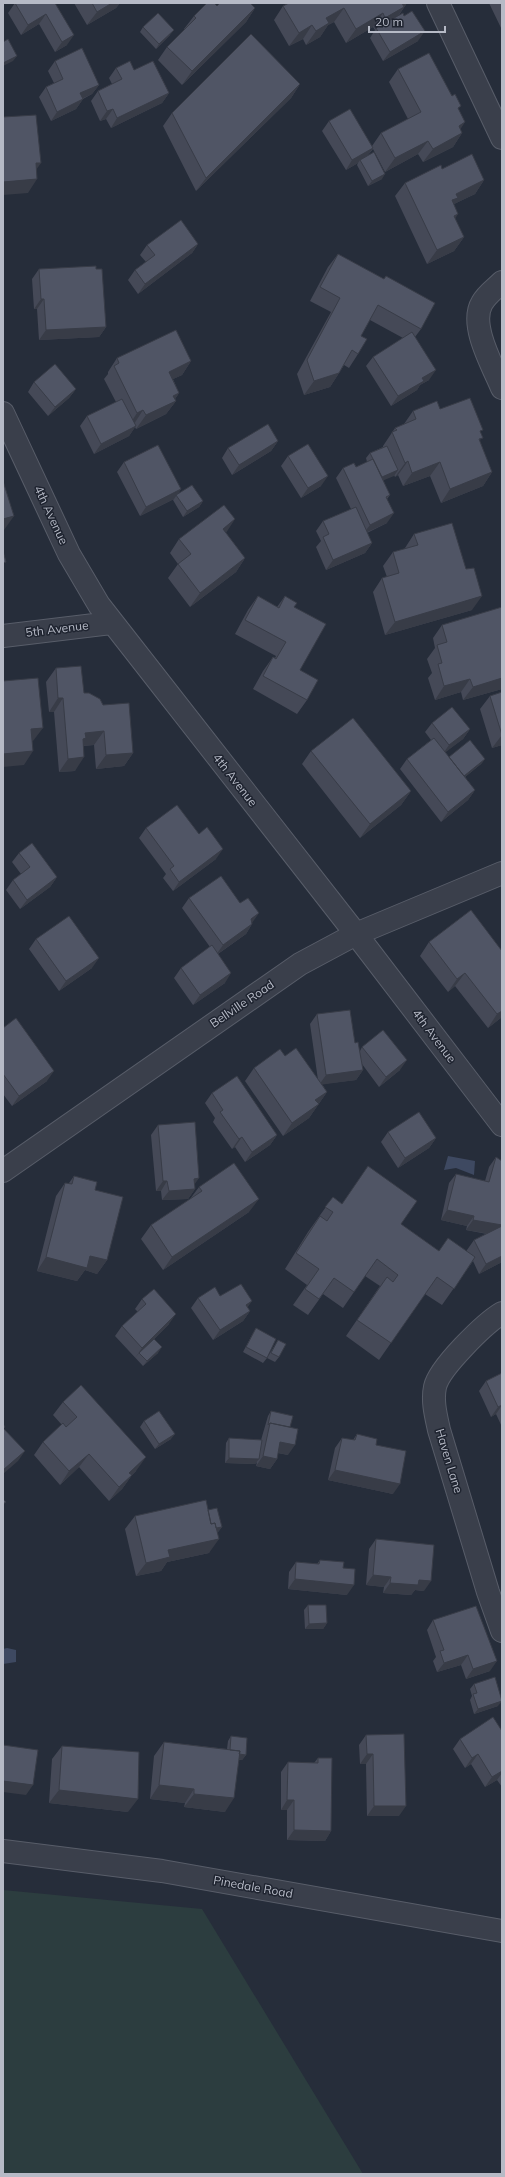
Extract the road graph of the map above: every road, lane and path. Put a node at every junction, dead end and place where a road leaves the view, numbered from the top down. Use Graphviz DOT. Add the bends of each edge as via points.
graph roads {
  1 [pos="438,3"];
  2 [pos="502,138"];
  3 [pos="502,282"];
  4 [pos="502,388"];
  5 [pos="3,413"];
  6 [pos="111,623"];
  7 [pos="3,636"];
  8 [pos="502,873"];
  9 [pos="356,934"];
  10 [pos="502,1125"];
  11 [pos="3,1171"];
  12 [pos="502,1313"];
  13 [pos="502,1631"];
  14 [pos="3,1851"];
  15 [pos="502,1931"];
  1 -- 2 [label="street"];
  3 -- 4 [label="street" via="482,303 478,319 480,333"];
  5 -- 6 [label="street, 4th Avenue" via="69,554"];
  6 -- 7 [label="street, 5th Avenue"];
  6 -- 9 [label="street, 4th Avenue"];
  8 -- 9 [label="street, Bellville Road"];
  9 -- 10 [label="street, 4th Avenue"];
  9 -- 11 [label="street, Bellville Road" via="300,964"];
  12 -- 13 [label="street, Haven Lane" via="483,1328 437,1379 434,1403 441,1437"];
  14 -- 15 [label="street, Pinedale Road" via="162,1871"];
}
